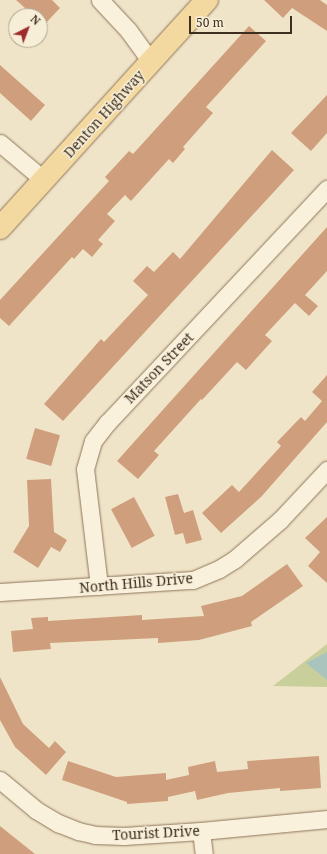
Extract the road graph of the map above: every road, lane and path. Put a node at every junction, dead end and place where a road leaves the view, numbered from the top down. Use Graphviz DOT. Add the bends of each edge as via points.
graph roads {
  1 [pos="100,0"];
  2 [pos="208,0"];
  3 [pos="151,62"];
  4 [pos="0,143"];
  5 [pos="44,180"];
  6 [pos="327,189"];
  7 [pos="0,228"];
  8 [pos="327,470"];
  9 [pos="98,586"];
  10 [pos="0,592"];
  11 [pos="0,780"];
  12 [pos="327,819"];
  13 [pos="201,831"];
  14 [pos="204,854"];
  1 -- 3 [label="street" via="128,30"];
  2 -- 3 [label="main road, Denton Highway"];
  3 -- 5 [label="main road, Denton Highway"];
  4 -- 5 [label="street"];
  5 -- 7 [label="main road, Denton Highway"];
  6 -- 9 [label="street, Matson Street" via="93,441 86,469"];
  8 -- 9 [label="street, North Hills Drive" via="280,520 235,559 219,569 193,580"];
  9 -- 10 [label="street, North Hills Drive"];
  11 -- 13 [label="street, Tourist Drive" via="36,810 78,832 124,836"];
  12 -- 13 [label="street, Tourist Drive"];
  13 -- 14 [label="street"];
}
